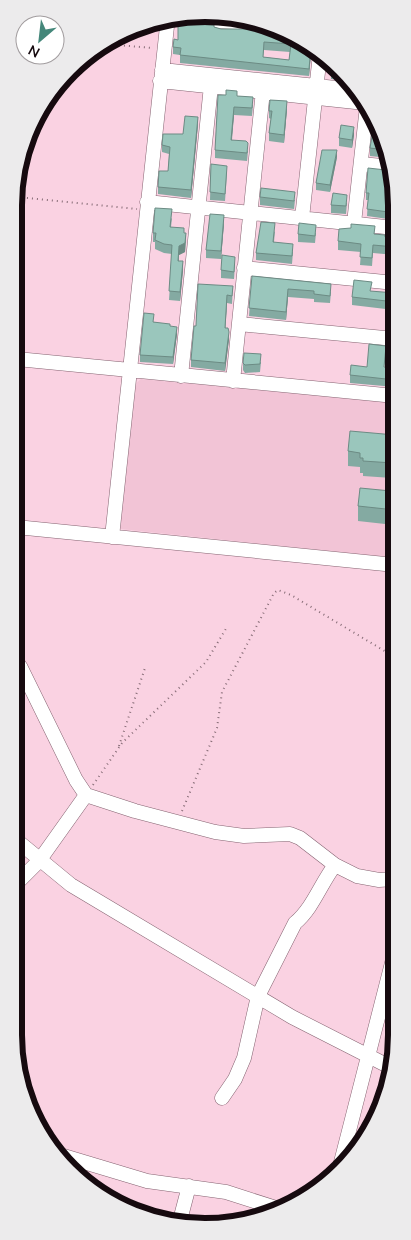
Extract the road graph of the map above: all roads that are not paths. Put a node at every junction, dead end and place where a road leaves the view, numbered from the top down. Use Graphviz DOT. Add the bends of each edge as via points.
graph roads {
  1 [pos="167,27"];
  2 [pos="319,62"];
  3 [pos="161,76"];
  4 [pos="212,82"];
  5 [pos="264,87"];
  6 [pos="348,90"];
  7 [pos="316,92"];
  8 [pos="356,102"];
  9 [pos="365,116"];
  10 [pos="361,164"];
  11 [pos="384,166"];
  12 [pos="147,206"];
  13 [pos="199,208"];
  14 [pos="250,213"];
  15 [pos="302,218"];
  16 [pos="354,223"];
  17 [pos="388,227"];
  18 [pos="244,268"];
  19 [pos="388,282"];
  20 [pos="239,324"];
  21 [pos="388,338"];
  22 [pos="22,360"];
  23 [pos="130,371"];
  24 [pos="181,376"];
  25 [pos="232,381"];
  26 [pos="388,395"];
  27 [pos="22,528"];
  28 [pos="112,537"];
  29 [pos="388,564"];
  30 [pos="22,673"];
  31 [pos="86,795"];
  32 [pos="22,845"];
  33 [pos="39,861"];
  34 [pos="335,865"];
  35 [pos="22,878"];
  36 [pos="388,880"];
  37 [pos="388,979"];
  38 [pos="258,996"];
  39 [pos="368,1057"];
  40 [pos="386,1065"];
  41 [pos="222,1098"];
  42 [pos="343,1155"];
  43 [pos="71,1158"];
  44 [pos="190,1186"];
  45 [pos="270,1206"];
  46 [pos="181,1216"];
  1 -- 3 [label="street"];
  2 -- 7 [label="street"];
  3 -- 4 [label="street"];
  3 -- 12 [label="street"];
  4 -- 5 [label="street"];
  4 -- 13 [label="street"];
  5 -- 7 [label="street"];
  5 -- 14 [label="street"];
  6 -- 7 [label="street"];
  7 -- 8 [label="street"];
  7 -- 15 [label="street"];
  9 -- 10 [label="street"];
  10 -- 11 [label="street"];
  10 -- 16 [label="street"];
  12 -- 13 [label="street"];
  12 -- 23 [label="street"];
  13 -- 14 [label="street"];
  13 -- 24 [label="street"];
  14 -- 15 [label="street"];
  14 -- 18 [label="street"];
  15 -- 16 [label="street"];
  16 -- 17 [label="street"];
  18 -- 19 [label="street"];
  18 -- 20 [label="street"];
  20 -- 21 [label="street"];
  20 -- 25 [label="street"];
  22 -- 23 [label="street"];
  23 -- 24 [label="street"];
  23 -- 28 [label="street"];
  24 -- 25 [label="street"];
  25 -- 26 [label="street"];
  27 -- 28 [label="street"];
  28 -- 29 [label="street"];
  30 -- 31 [label="street"];
  31 -- 33 [label="street"];
  31 -- 34 [label="street" via="215,832 244,836 290,834"];
  32 -- 33 [label="street"];
  33 -- 35 [label="street"];
  33 -- 38 [label="street" via="71,885"];
  34 -- 36 [label="street" via="357,876"];
  34 -- 38 [label="street" via="304,916 295,922"];
  37 -- 39 [label="street"];
  38 -- 39 [label="street"];
  38 -- 41 [label="street" via="244,1058"];
  39 -- 40 [label="street"];
  39 -- 42 [label="street"];
  43 -- 44 [label="street" via="148,1181"];
  44 -- 45 [label="street" via="226,1192"];
  44 -- 46 [label="street"];
}
